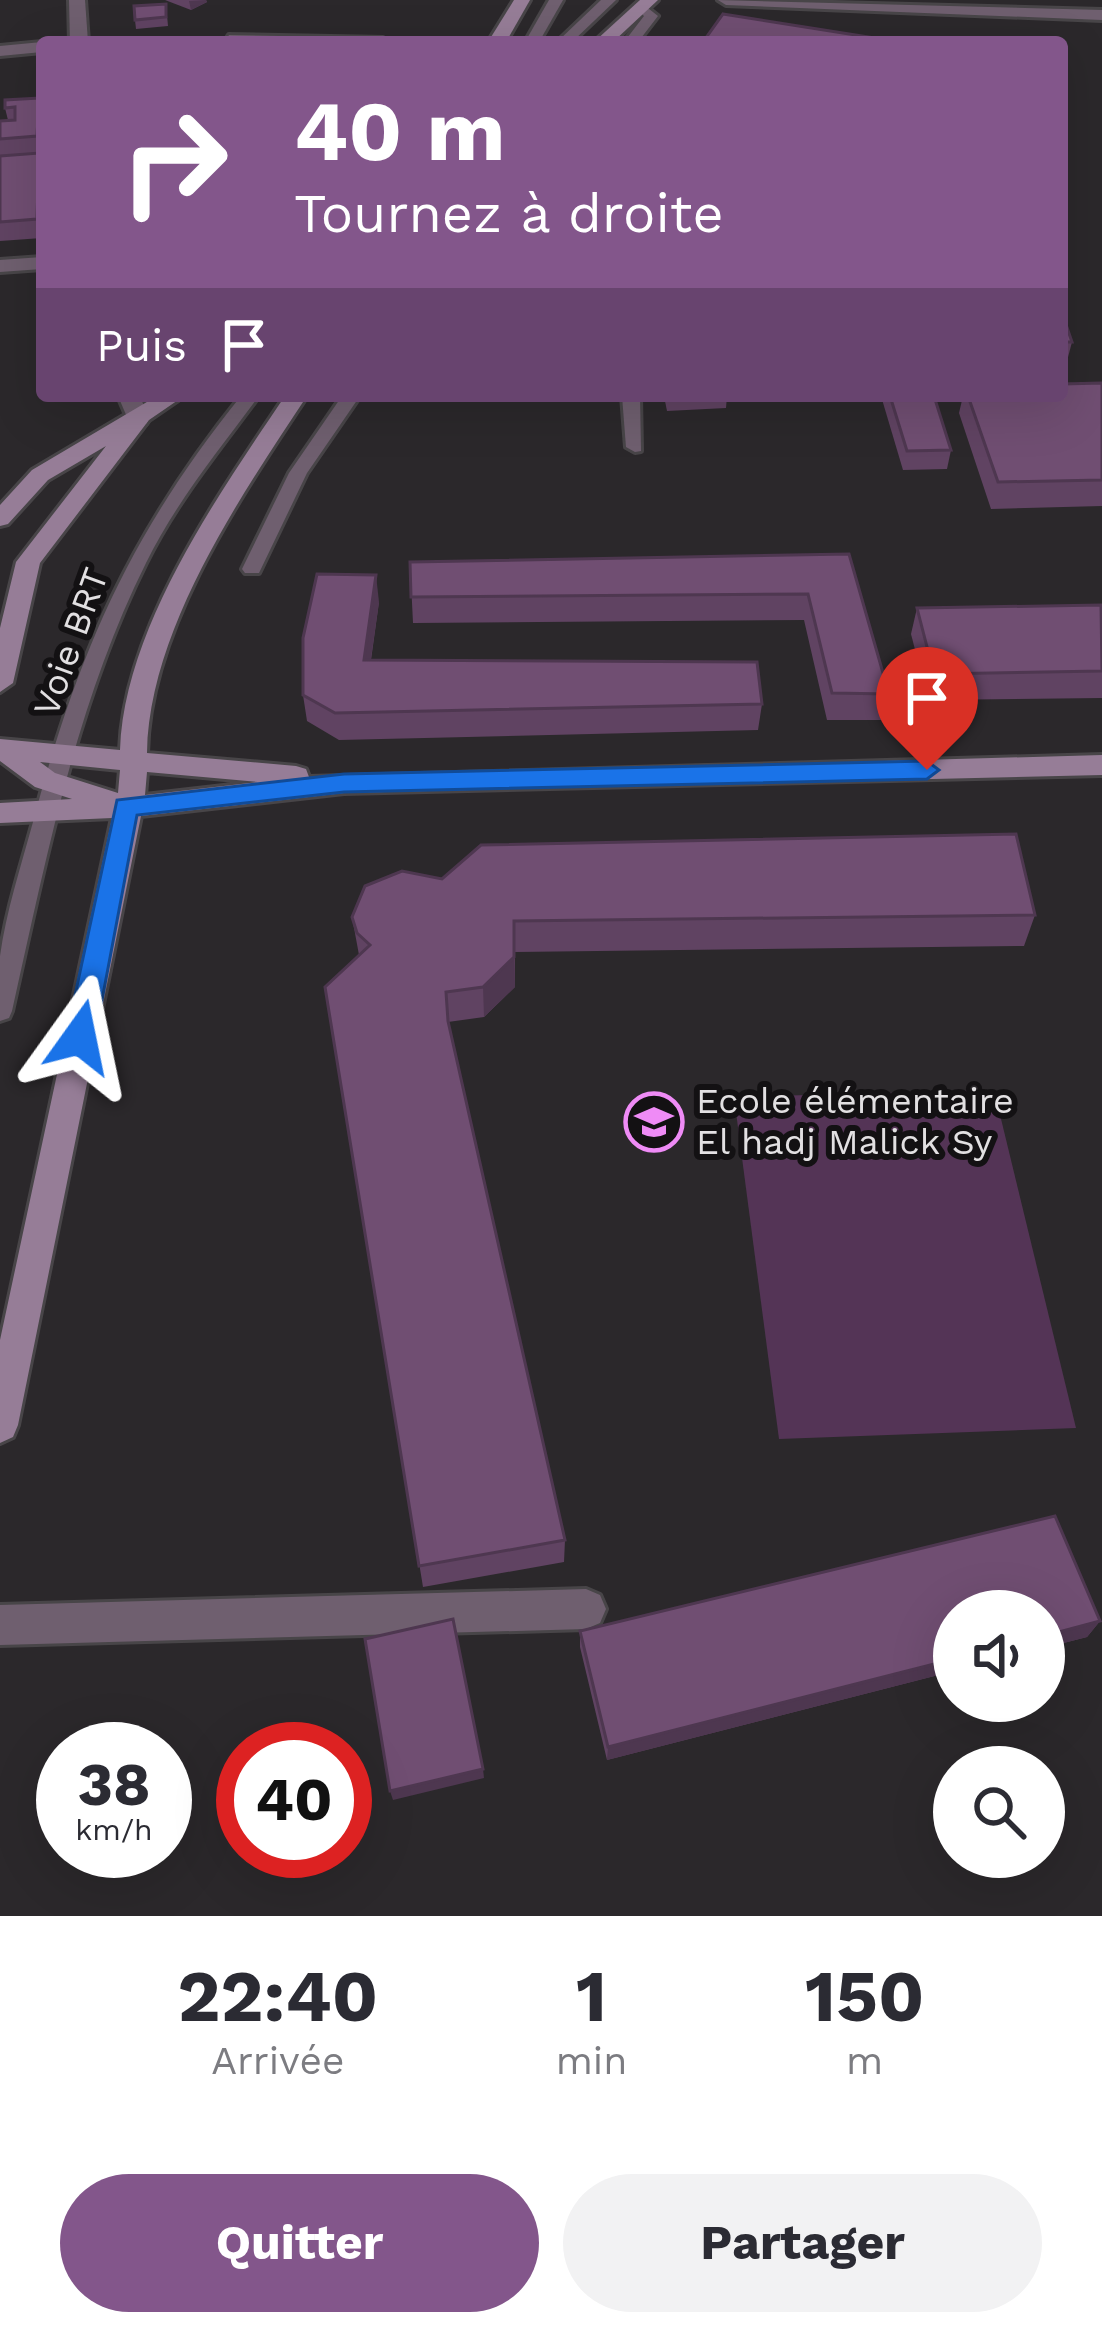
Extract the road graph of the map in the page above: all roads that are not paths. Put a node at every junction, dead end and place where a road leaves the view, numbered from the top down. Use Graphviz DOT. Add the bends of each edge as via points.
graph roads {
  1 [pos="77,0"];
  2 [pos="522,0"];
  3 [pos="556,0"];
  4 [pos="609,0"];
  5 [pos="726,0"];
  6 [pos="647,4"];
  7 [pos="1102,15"];
  8 [pos="80,36"];
  9 [pos="501,36"];
  10 [pos="535,36"];
  11 [pos="570,36"];
  12 [pos="610,36"];
  13 [pos="636,36"];
  14 [pos="36,48"];
  15 [pos="0,51"];
  16 [pos="0,159"];
  17 [pos="36,159"];
  18 [pos="36,263"];
  19 [pos="0,266"];
  20 [pos="245,402"];
  21 [pos="292,402"];
  22 [pos="346,402"];
  23 [pos="631,402"];
  24 [pos="134,407"];
  25 [pos="635,447"];
  26 [pos="0,519"];
  27 [pos="253,569"];
  28 [pos="0,682"];
  29 [pos="0,735"];
  30 [pos="1,749"];
  31 [pos="66,754"];
  32 [pos="130,759"];
  33 [pos="1102,765"];
  34 [pos="344,783"];
  35 [pos="53,797"];
  36 [pos="126,807"];
  37 [pos="0,813"];
  38 [pos="0,1011"];
  39 [pos="0,1425"];
  40 [pos="586,1609"];
  41 [pos="0,1625"];
  1 -- 8 [label="street"];
  2 -- 9 [label="street"];
  3 -- 10 [label="lane"];
  4 -- 11 [label="lane"];
  5 -- 7 [label="street"];
  6 -- 12 [label="street"];
  6 -- 13 [label="lane" via="651,16"];
  14 -- 15 [label="street"];
  16 -- 17 [label="lane"];
  18 -- 19 [label="street"];
  20 -- 31 [label="lane, Voie BRT" via="136,563 96,652"];
  21 -- 32 [label="street" via="187,572 142,695"];
  22 -- 27 [label="lane" via="298,473"];
  23 -- 25 [label="lane"];
  24 -- 26 [label="street" via="40,475"];
  24 -- 28 [label="street" via="28,562"];
  29 -- 30 [label="street"];
  30 -- 31 [label="street"];
  30 -- 35 [label="street"];
  31 -- 32 [label="street"];
  31 -- 35 [label="lane, Voie BRT"];
  32 -- 34 [label="street"];
  32 -- 36 [label="street"];
  33 -- 34 [label="street"];
  34 -- 36 [label="street"];
  35 -- 36 [label="street"];
  35 -- 37 [label="street"];
  35 -- 38 [label="lane, Voie BRT"];
  36 -- 39 [label="street"];
  40 -- 41 [label="street"];
}
